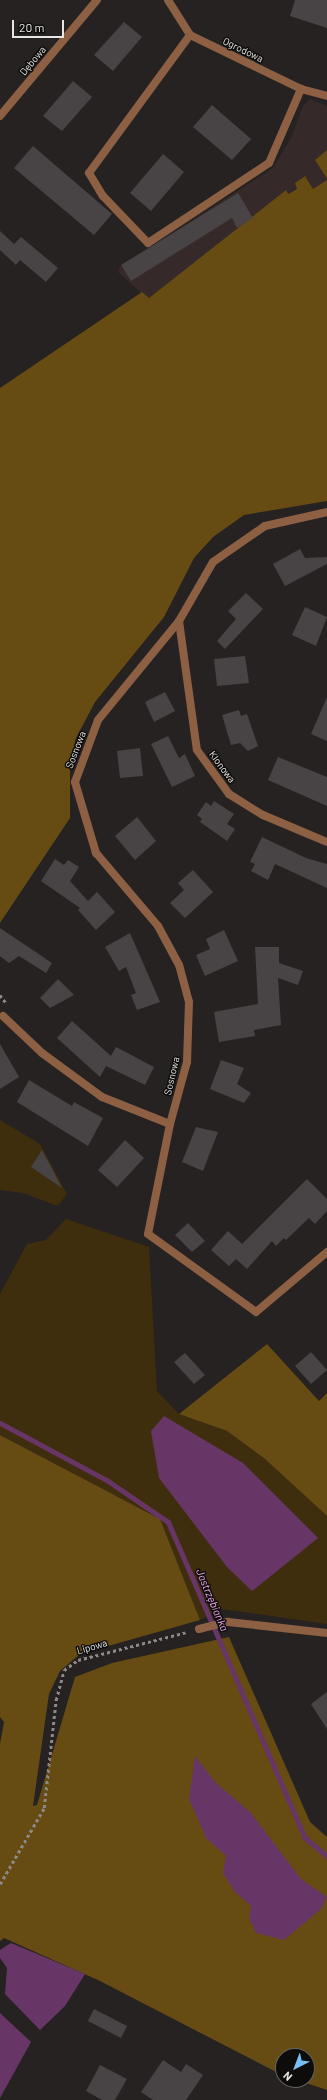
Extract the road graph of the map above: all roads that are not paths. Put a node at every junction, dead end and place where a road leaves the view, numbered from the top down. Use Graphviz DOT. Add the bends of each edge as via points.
graph roads {
  1 [pos="97,0"];
  2 [pos="168,0"];
  3 [pos="190,35"];
  4 [pos="301,89"];
  5 [pos="327,96"];
  6 [pos="0,116"];
  7 [pos="327,512"];
  8 [pos="179,621"];
  9 [pos="327,842"];
  10 [pos="3,1016"];
  11 [pos="170,1124"];
  12 [pos="327,1252"];
  13 [pos="199,1629"];
  14 [pos="327,1633"];
  1 -- 6 [label="street, Dębowa"];
  2 -- 3 [label="street"];
  3 -- 4 [label="street, Ogrodowa"];
  3 -- 4 [label="street" via="89,173 103,196 148,243 269,163"];
  4 -- 5 [label="street, Ogrodowa"];
  7 -- 8 [label="street, Sosnowa" via="266,526 234,544 213,562"];
  8 -- 9 [label="street, Klonowa" via="196,750 229,794 263,815"];
  8 -- 11 [label="street, Sosnowa" via="98,720 75,782 96,853 158,926 179,965 189,1002 187,1062"];
  10 -- 11 [label="street" via="42,1053 102,1097"];
  11 -- 12 [label="street, Sosnowa" via="148,1234 256,1312"];
  13 -- 14 [label="street" via="228,1622"];
}
